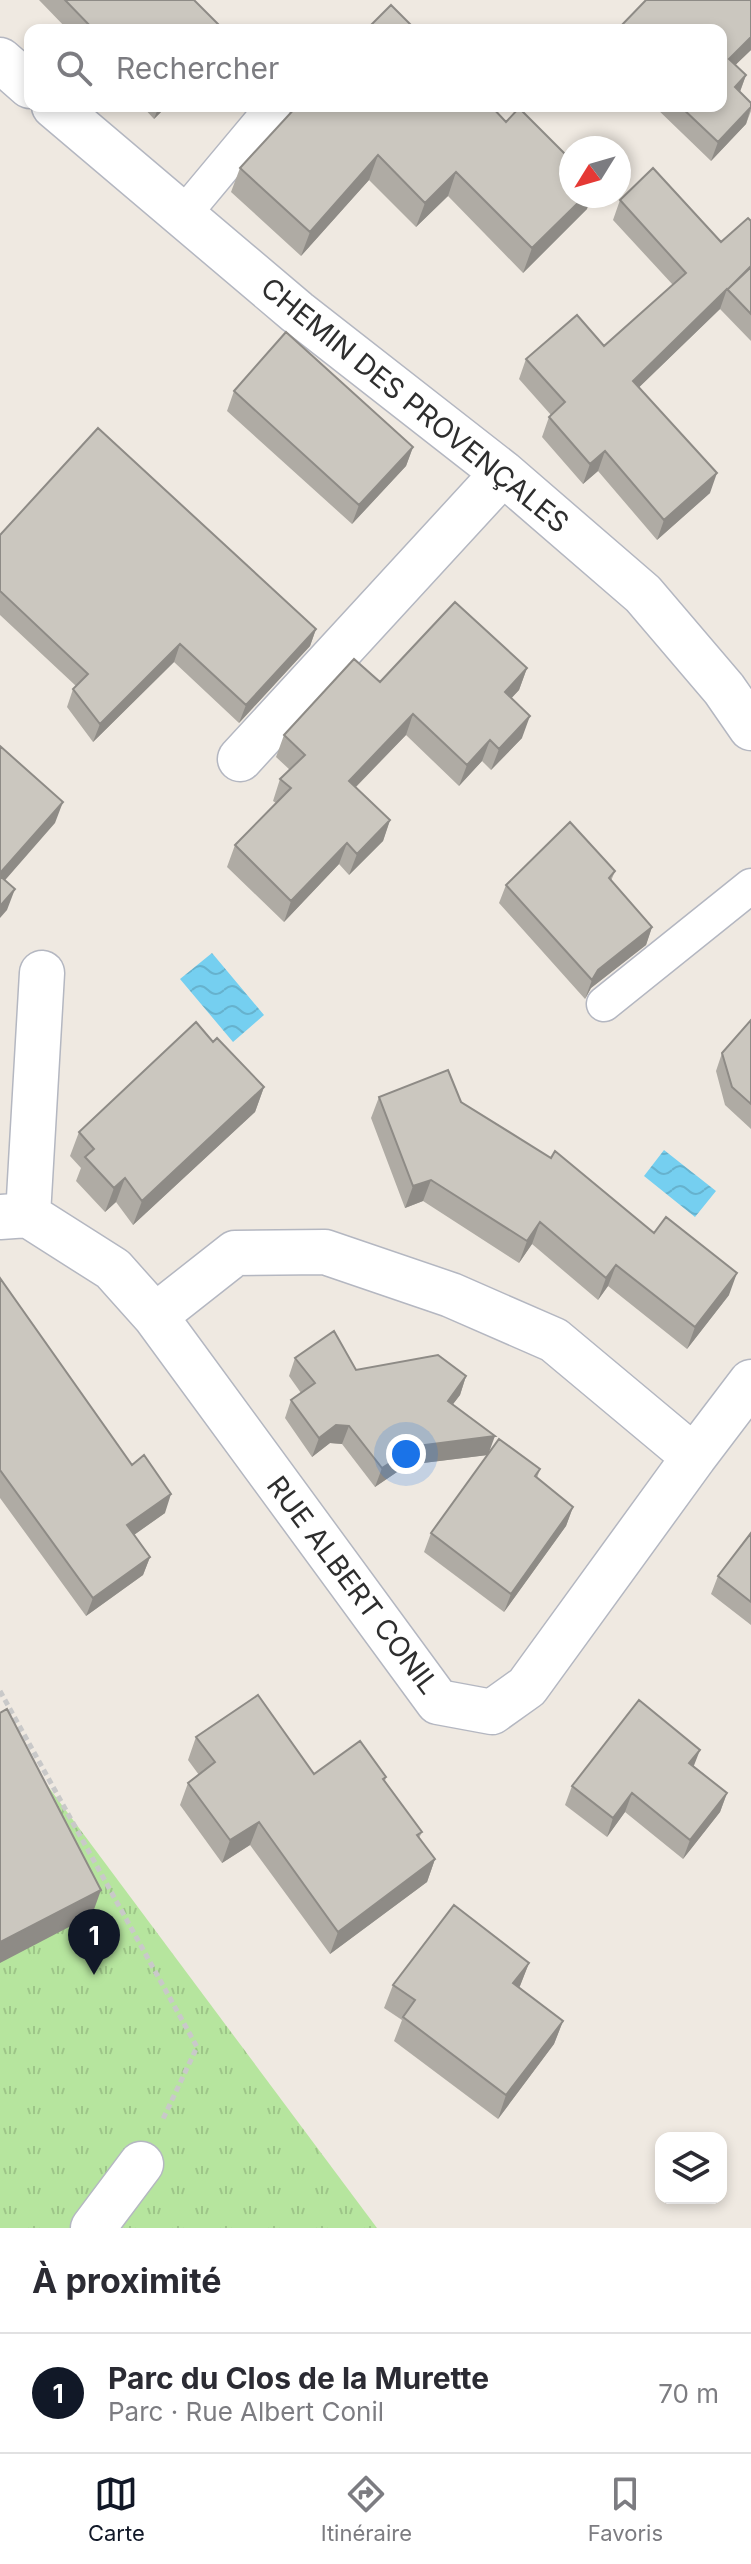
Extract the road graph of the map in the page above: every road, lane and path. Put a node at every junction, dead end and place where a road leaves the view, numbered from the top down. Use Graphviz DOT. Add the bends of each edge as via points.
graph roads {
  1 [pos="0,60"];
  2 [pos="24,81"];
  3 [pos="61,112"];
  4 [pos="269,112"];
  5 [pos="183,215"];
  6 [pos="503,473"];
  7 [pos="751,728"];
  8 [pos="240,759"];
  9 [pos="751,886"];
  10 [pos="42,973"];
  11 [pos="604,1004"];
  12 [pos="14,1216"];
  13 [pos="155,1316"];
  14 [pos="751,1382"];
  15 [pos="694,1457"];
  16 [pos="0,1691"];
  17 [pos="141,2164"];
  18 [pos="93,2228"];
  1 -- 2 [label="street"];
  3 -- 5 [label="street, CHEMIN DES PROVENÇALES"];
  4 -- 5 [label="lane"];
  5 -- 6 [label="street, CHEMIN DES PROVENÇALES"];
  6 -- 7 [label="street, CHEMIN DES PROVENÇALES" via="643,594"];
  6 -- 8 [label="street"];
  9 -- 11 [label="lane"];
  10 -- 12 [label="street"];
  12 -- 13 [label="street, RUE ALBERT CONIL" via="113,1269"];
  13 -- 15 [label="street" via="235,1253 325,1252 451,1295 554,1340"];
  13 -- 15 [label="street, RUE ALBERT CONIL" via="438,1702 492,1712 527,1687"];
  14 -- 15 [label="street, RUE ALBERT CONIL"];
  16 -- 17 [label="path" via="197,2047"];
  17 -- 18 [label="street"];
}
